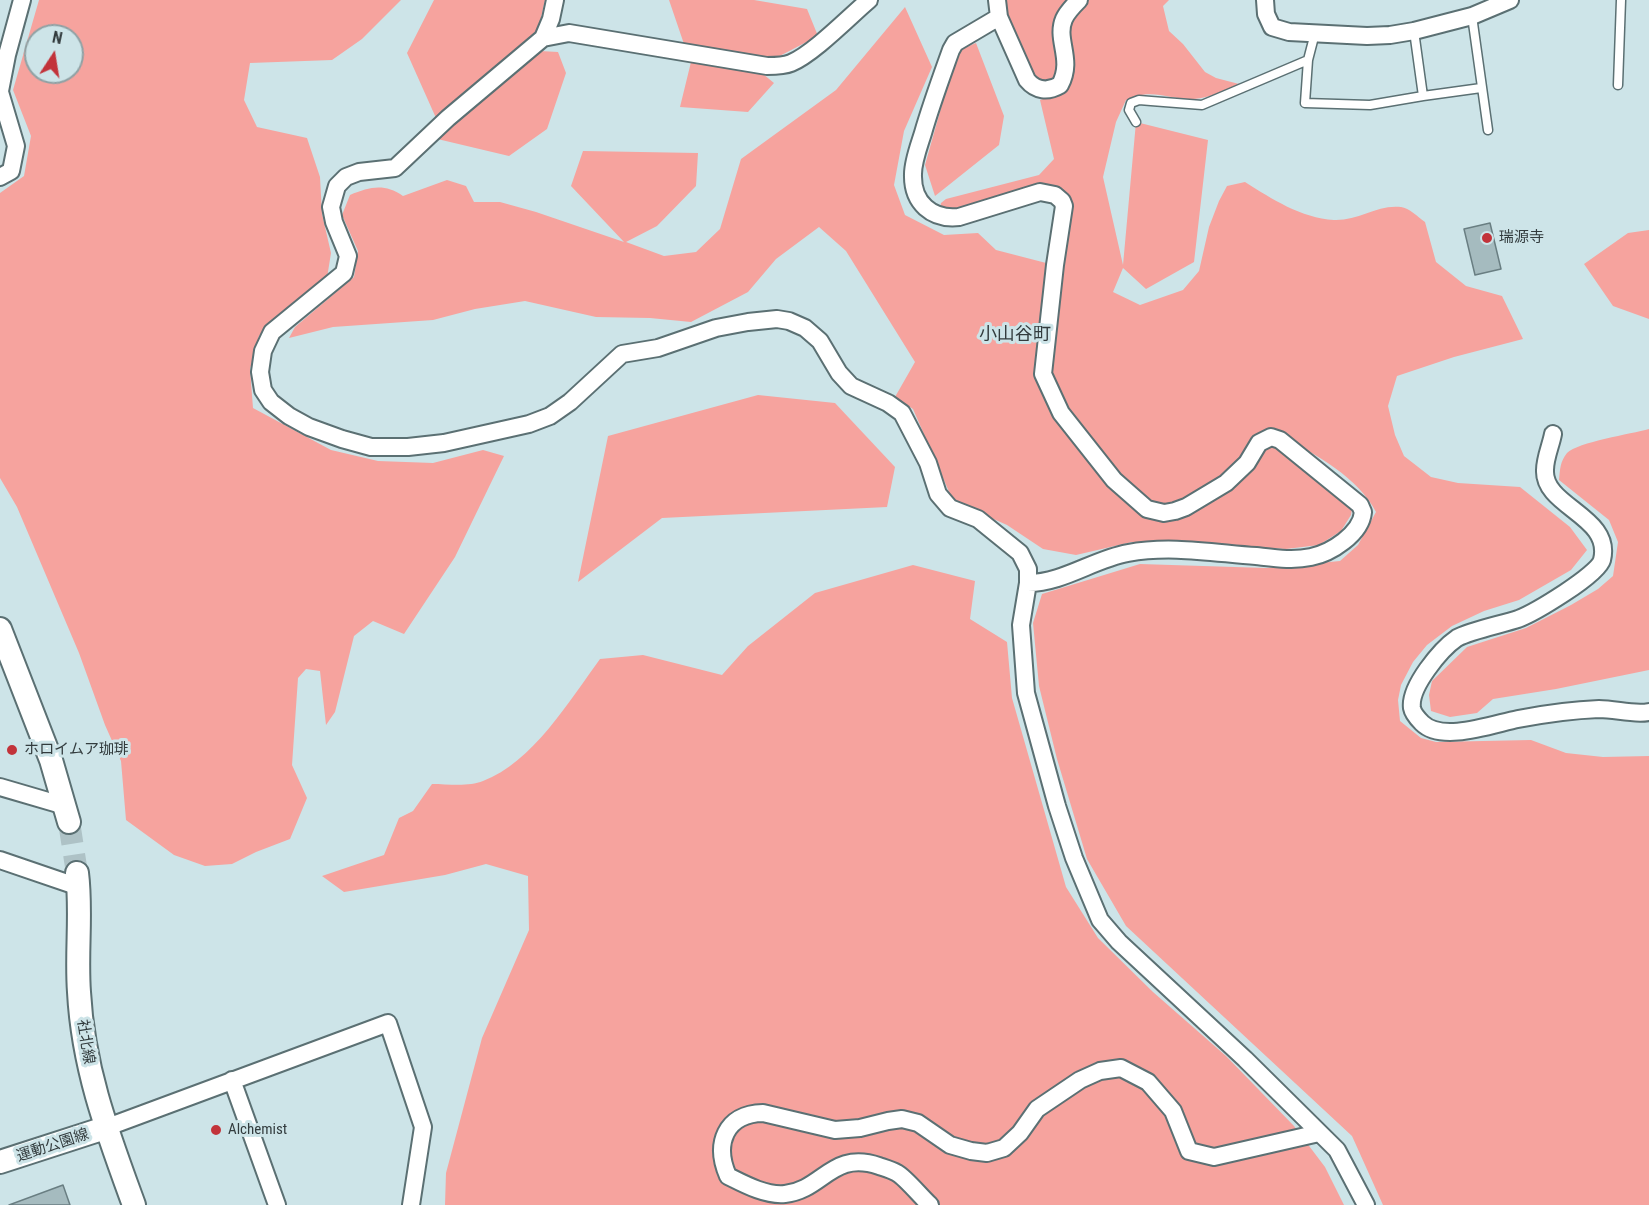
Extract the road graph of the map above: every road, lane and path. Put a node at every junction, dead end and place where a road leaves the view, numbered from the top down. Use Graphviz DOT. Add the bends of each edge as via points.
graph roads {
  1 [pos="22,0"];
  2 [pos="555,0"];
  3 [pos="869,0"];
  4 [pos="997,0"];
  5 [pos="1078,0"];
  6 [pos="1265,0"];
  7 [pos="1510,0"];
  8 [pos="1621,0"];
  9 [pos="1472,16"];
  10 [pos="999,17"];
  11 [pos="1414,31"];
  12 [pos="1316,33"];
  13 [pos="543,38"];
  14 [pos="1308,60"];
  15 [pos="1618,85"];
  16 [pos="1480,88"];
  17 [pos="0,92"];
  18 [pos="1423,96"];
  19 [pos="1136,122"];
  20 [pos="1488,130"];
  21 [pos="0,177"];
  22 [pos="1553,434"];
  23 [pos="1028,583"];
  24 [pos="0,629"];
  25 [pos="1649,712"];
  26 [pos="0,787"];
  27 [pos="67,814"];
  28 [pos="0,860"];
  29 [pos="78,880"];
  30 [pos="232,1080"];
  31 [pos="105,1128"];
  32 [pos="1319,1133"];
  33 [pos="0,1162"];
  34 [pos="134,1205"];
  35 [pos="277,1205"];
  36 [pos="411,1205"];
  37 [pos="930,1205"];
  38 [pos="1366,1205"];
  1 -- 17 [label="street"];
  2 -- 13 [label="street"];
  3 -- 13 [label="street" via="802,56 778,65 569,33"];
  4 -- 10 [label="street"];
  5 -- 10 [label="street" via="1061,30 1065,78 1048,90 1032,86"];
  6 -- 12 [label="street" via="1272,27"];
  7 -- 9 [label="street"];
  8 -- 15 [label="lane"];
  9 -- 11 [label="street"];
  9 -- 16 [label="lane"];
  10 -- 23 [label="street" via="951,50 918,150 914,186 923,207 949,218 1040,192 1062,201 1043,374 1061,413 1113,480 1155,512 1174,511 1207,496 1247,463 1259,443 1271,437 1280,440 1360,505 1363,512 1359,527 1335,548 1311,557 1159,550 1128,553 1050,580"];
  11 -- 12 [label="street" via="1367,36"];
  11 -- 18 [label="lane"];
  12 -- 14 [label="lane"];
  13 -- 23 [label="street" via="394,168 359,172 337,186 331,207 348,256 345,273 272,332 263,351 260,372 263,390 271,402 309,427 371,447 444,443 550,416 622,354 658,348 716,328 777,319 789,321 820,341 851,386 902,413 928,463 938,494 950,508 978,519 1020,553 1028,569"];
  14 -- 18 [label="lane" via="1305,104 1370,105"];
  14 -- 19 [label="lane" via="1202,105 1139,100 1131,103 1129,110"];
  16 -- 18 [label="lane"];
  16 -- 20 [label="lane"];
  17 -- 21 [label="street" via="16,146 11,171"];
  22 -- 25 [label="street" via="1545,470 1548,485 1591,524 1603,542 1602,562 1591,575 1521,618 1458,638 1418,683 1412,711 1434,731 1450,733 1524,718 1600,709"];
  23 -- 32 [label="street" via="1021,625 1026,693 1057,806 1100,920"];
  24 -- 27 [label="street" via="51,760"];
  26 -- 27 [label="street"];
  28 -- 29 [label="street"];
  29 -- 31 [label="street, 社北線" via="81,1019 92,1086"];
  30 -- 31 [label="street"];
  30 -- 35 [label="street"];
  30 -- 36 [label="street" via="388,1023 423,1126"];
  31 -- 33 [label="street, 運動公園線"];
  31 -- 34 [label="street, 社北線"];
  32 -- 37 [label="street" via="1214,1157 1189,1151 1173,1111 1148,1082 1121,1068 1100,1071 1080,1080 1037,1109 1004,1148 987,1152 950,1145 918,1123 902,1119 835,1130 751,1113 731,1125 724,1136 721,1150 728,1176 765,1192 784,1195 801,1190 837,1167 866,1162 897,1173"];
  32 -- 38 [label="street" via="1337,1150"];
}
